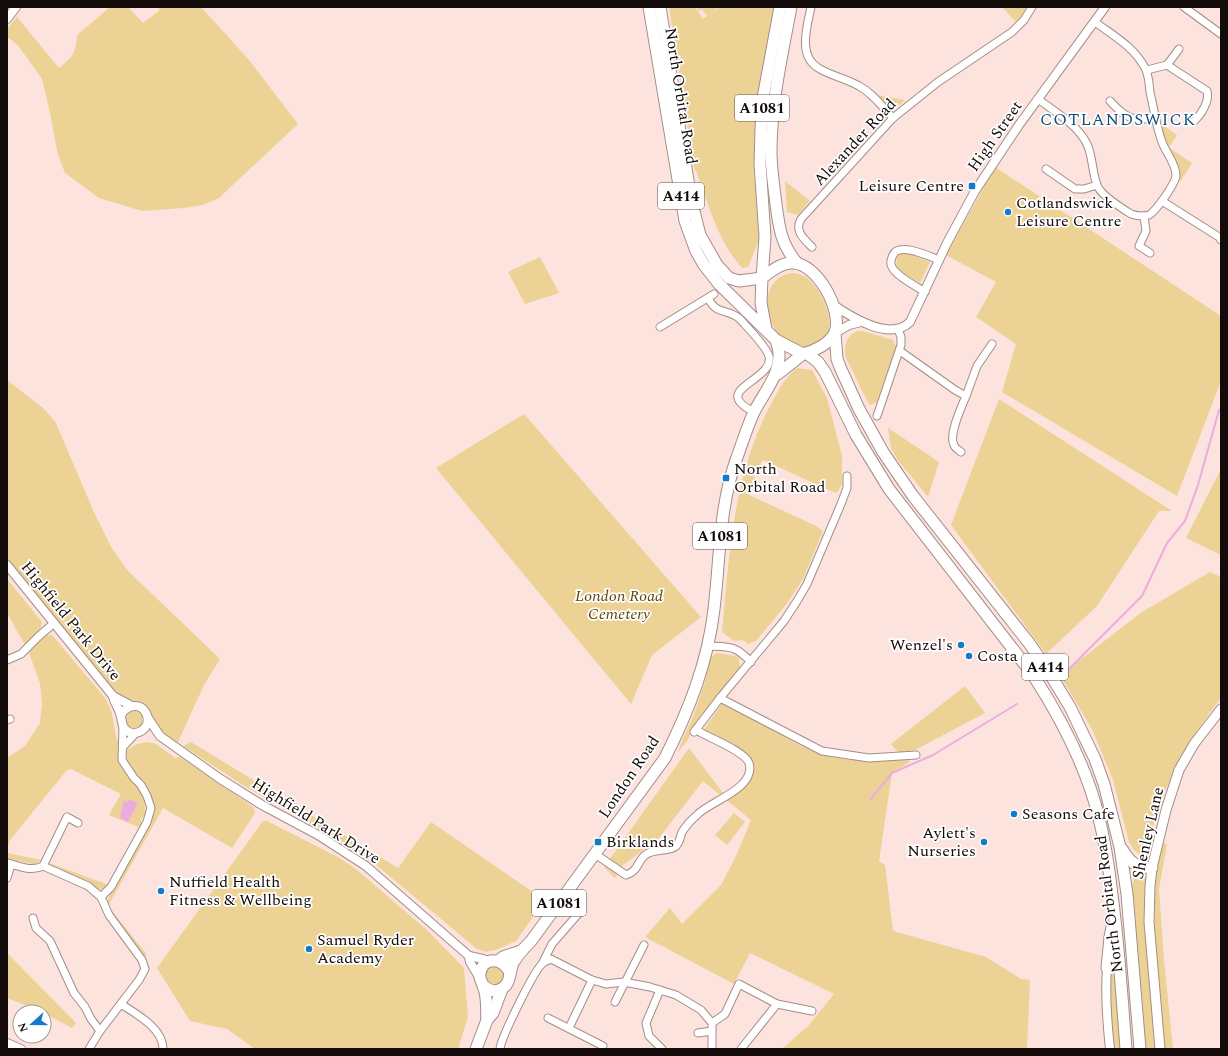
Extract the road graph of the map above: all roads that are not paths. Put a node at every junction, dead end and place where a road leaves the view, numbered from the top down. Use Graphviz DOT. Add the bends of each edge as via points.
graph roads {
  1 [pos="16,7"];
  2 [pos="650,7"];
  3 [pos="660,7"];
  4 [pos="780,7"];
  5 [pos="791,7"];
  6 [pos="811,7"];
  7 [pos="1032,7"];
  8 [pos="1106,7"];
  9 [pos="1184,7"];
  10 [pos="7,19"];
  11 [pos="1095,22"];
  12 [pos="1221,34"];
  13 [pos="1179,49"];
  14 [pos="1167,65"];
  15 [pos="1147,70"];
  16 [pos="1038,100"];
  17 [pos="1110,101"];
  18 [pos="893,118"];
  19 [pos="1155,118"];
  20 [pos="1194,121"];
  21 [pos="1046,169"];
  22 [pos="1097,185"];
  23 [pos="1162,201"];
  24 [pos="1144,216"];
  25 [pos="1221,240"];
  26 [pos="812,247"];
  27 [pos="1150,253"];
  28 [pos="939,260"];
  29 [pos="797,263"];
  30 [pos="762,278"];
  31 [pos="925,292"];
  32 [pos="832,304"];
  33 [pos="861,322"];
  34 [pos="660,327"];
  35 [pos="766,329"];
  36 [pos="898,329"];
  37 [pos="835,333"];
  38 [pos="776,340"];
  39 [pos="992,344"];
  40 [pos="900,351"];
  41 [pos="804,354"];
  42 [pos="776,375"];
  43 [pos="966,396"];
  44 [pos="754,412"];
  45 [pos="878,416"];
  46 [pos="961,452"];
  47 [pos="847,476"];
  48 [pos="7,565"];
  49 [pos="54,623"];
  50 [pos="708,646"];
  51 [pos="7,660"];
  52 [pos="751,662"];
  53 [pos="114,696"];
  54 [pos="720,698"];
  55 [pos="132,706"];
  56 [pos="1221,709"];
  57 [pos="121,715"];
  58 [pos="148,718"];
  59 [pos="123,726"];
  60 [pos="138,733"];
  61 [pos="160,736"];
  62 [pos="123,747"];
  63 [pos="916,755"];
  64 [pos="78,823"];
  65 [pos="1120,847"];
  66 [pos="595,854"];
  67 [pos="9,863"];
  68 [pos="43,866"];
  69 [pos="1141,868"];
  70 [pos="1152,868"];
  71 [pos="7,878"];
  72 [pos="1127,894"];
  73 [pos="101,897"];
  74 [pos="579,912"];
  75 [pos="1115,916"];
  76 [pos="33,918"];
  77 [pos="644,944"];
  78 [pos="521,951"];
  79 [pos="469,956"];
  80 [pos="493,962"];
  81 [pos="543,962"];
  82 [pos="1107,968"];
  83 [pos="510,974"];
  84 [pos="592,980"];
  85 [pos="482,982"];
  86 [pos="624,982"];
  87 [pos="502,989"];
  88 [pos="660,990"];
  89 [pos="615,1002"];
  90 [pos="121,1004"];
  91 [pos="777,1004"];
  92 [pos="812,1011"];
  93 [pos="548,1018"];
  94 [pos="487,1020"];
  95 [pos="712,1023"];
  96 [pos="569,1028"];
  97 [pos="100,1031"];
  98 [pos="712,1031"];
  99 [pos="698,1033"];
  100 [pos="7,1043"];
  101 [pos="603,1046"];
  102 [pos="21,1049"];
  103 [pos="89,1049"];
  104 [pos="163,1049"];
  105 [pos="476,1049"];
  106 [pos="500,1049"];
  107 [pos="662,1049"];
  108 [pos="712,1049"];
  109 [pos="741,1049"];
  110 [pos="1110,1049"];
  111 [pos="1126,1049"];
  112 [pos="1140,1049"];
  113 [pos="1160,1049"];
  1 -- 10 [label="street"];
  2 -- 35 [label="main road, North Orbital Road / A414" via="685,221 690,237 710,274"];
  3 -- 30 [label="main road, North Orbital Road / A414" via="691,199 700,234 717,265 729,278 739,282"];
  4 -- 30 [label="main road, A1081" via="763,98 760,164 766,237"];
  5 -- 29 [label="main road, A1081" via="778,75 771,153 780,234 786,249"];
  6 -- 18 [label="street" via="805,44 811,62 819,69 865,89"];
  7 -- 18 [label="street, Alexander Road" via="1012,32 938,82"];
  8 -- 11 [label="street, High Street"];
  9 -- 12 [label="street"];
  11 -- 15 [label="street" via="1131,48"];
  11 -- 16 [label="street, High Street"];
  13 -- 14 [label="street"];
  14 -- 15 [label="street"];
  14 -- 20 [label="street" via="1203,88 1208,94 1200,116"];
  15 -- 19 [label="street"];
  16 -- 22 [label="street" via="1061,116 1082,136 1089,151"];
  16 -- 28 [label="street, High Street" via="974,191"];
  17 -- 19 [label="street" via="1133,118"];
  18 -- 26 [label="street, Alexander Road" via="798,223 801,235"];
  19 -- 23 [label="street" via="1162,143 1176,172 1176,179"];
  21 -- 22 [label="street" via="1075,189"];
  22 -- 24 [label="street" via="1101,192 1129,213"];
  23 -- 24 [label="street" via="1150,214"];
  23 -- 25 [label="street"];
  24 -- 27 [label="street" via="1146,231 1139,246"];
  28 -- 31 [label="street, High Street"];
  28 -- 31 [label="street" via="906,249 897,250 892,255 891,263 894,270"];
  29 -- 30 [label="main road" via="777,268"];
  29 -- 32 [label="main road" via="815,274 825,287"];
  30 -- 35 [label="main road" via="761,303"];
  31 -- 36 [label="street, High Street" via="910,322"];
  32 -- 33 [label="street"];
  32 -- 37 [label="main road" via="836,321"];
  33 -- 36 [label="street" via="886,330"];
  33 -- 37 [label="street"];
  34 -- 44 [label="street" via="711,296 714,308 736,315 768,355 767,368 738,393 742,405"];
  35 -- 38 [label="main road"];
  36 -- 40 [label="street" via="902,341"];
  37 -- 41 [label="main road" via="824,345"];
  37 -- 65 [label="main road, North Orbital Road / A414" via="840,367 882,452 913,496 1029,643 1070,707 1104,784"];
  38 -- 41 [label="main road"];
  38 -- 42 [label="main road, London Road / A1081" via="780,353"];
  39 -- 43 [label="street" via="977,366"];
  40 -- 43 [label="street"];
  40 -- 45 [label="street"];
  41 -- 42 [label="main road, London Road / A1081"];
  41 -- 75 [label="main road, North Orbital Road / A414" via="818,362 825,372 856,435 889,489 1033,675 1051,704 1088,781 1108,859"];
  42 -- 44 [label="main road, London Road / A1081"];
  43 -- 46 [label="street" via="953,436 953,444"];
  44 -- 50 [label="main road, London Road / A1081" via="734,465 724,507"];
  47 -- 52 [label="street" via="847,488 842,504 807,584 793,608"];
  48 -- 49 [label="street, Highfield Park Drive"];
  49 -- 51 [label="street" via="22,654"];
  49 -- 53 [label="street, Highfield Park Drive"];
  50 -- 52 [label="street" via="736,649"];
  50 -- 66 [label="main road, London Road / A1081" via="697,685 665,758"];
  52 -- 54 [label="street"];
  53 -- 55 [label="street, Highfield Park Drive"];
  53 -- 57 [label="street, Highfield Park Drive"];
  54 -- 63 [label="street" via="822,751 869,758"];
  54 -- 66 [label="street" via="695,731 741,754 749,762 749,774 742,786 697,814 682,832 676,846 645,855 632,873 626,875"];
  55 -- 57 [label="street"];
  55 -- 58 [label="street, Highfield Park Drive" via="141,708"];
  56 -- 70 [label="main road, Shenley Lane" via="1194,744 1179,770"];
  57 -- 59 [label="street, Highfield Park Drive"];
  58 -- 60 [label="street" via="146,728"];
  58 -- 61 [label="street, Highfield Park Drive"];
  59 -- 60 [label="street, Highfield Park Drive" via="126,730"];
  59 -- 62 [label="street"];
  60 -- 61 [label="street, Highfield Park Drive"];
  60 -- 62 [label="street"];
  61 -- 79 [label="street, Highfield Park Drive" via="262,805 353,857 378,875"];
  62 -- 73 [label="street" via="121,755 124,764 141,785 151,808 147,822 111,887"];
  64 -- 68 [label="street" via="67,817"];
  65 -- 69 [label="main road" via="1128,859"];
  65 -- 72 [label="main road, North Orbital Road / A414"];
  66 -- 78 [label="main road, London Road / A1081"];
  67 -- 68 [label="street" via="30,869"];
  67 -- 71 [label="street"];
  68 -- 73 [label="street" via="88,886"];
  69 -- 70 [label="main road"];
  69 -- 72 [label="main road" via="1131,875"];
  70 -- 113 [label="main road, Shenley Lane" via="1149,922"];
  72 -- 112 [label="main road, North Orbital Road / A414"];
  73 -- 90 [label="street" via="108,915 144,965 144,972"];
  74 -- 81 [label="street" via="552,944"];
  75 -- 82 [label="main road"];
  75 -- 111 [label="main road, North Orbital Road / A414"];
  76 -- 97 [label="street" via="36,928 50,941 74,992"];
  77 -- 86 [label="street"];
  78 -- 80 [label="main road"];
  78 -- 83 [label="main road, London Road / A1081"];
  79 -- 80 [label="street, Highfield Park Drive"];
  79 -- 85 [label="street, Highfield Park Drive"];
  80 -- 83 [label="main road" via="506,966"];
  80 -- 85 [label="main road" via="481,969"];
  81 -- 84 [label="street" via="551,960"];
  81 -- 106 [label="street" via="517,1008"];
  82 -- 110 [label="street" via="1107,1025"];
  83 -- 87 [label="main road, London Road / A1081"];
  84 -- 86 [label="street" via="606,984"];
  84 -- 96 [label="street"];
  85 -- 87 [label="main road" via="491,990"];
  85 -- 94 [label="main road, London Road / A1081"];
  86 -- 88 [label="street"];
  86 -- 89 [label="street"];
  87 -- 94 [label="main road, London Road / A1081" via="493,1013"];
  88 -- 95 [label="street" via="676,995 695,1006"];
  88 -- 107 [label="street" via="646,1023 649,1036"];
  90 -- 97 [label="street"];
  90 -- 104 [label="street" via="150,1024 163,1044"];
  91 -- 92 [label="street"];
  91 -- 95 [label="street" via="740,984 725,1014"];
  91 -- 109 [label="street"];
  93 -- 96 [label="street"];
  94 -- 105 [label="main road, London Road / A1081"];
  95 -- 98 [label="street"];
  96 -- 101 [label="street"];
  97 -- 103 [label="street"];
  98 -- 99 [label="street"];
  98 -- 108 [label="street"];
  100 -- 102 [label="street"];
}
